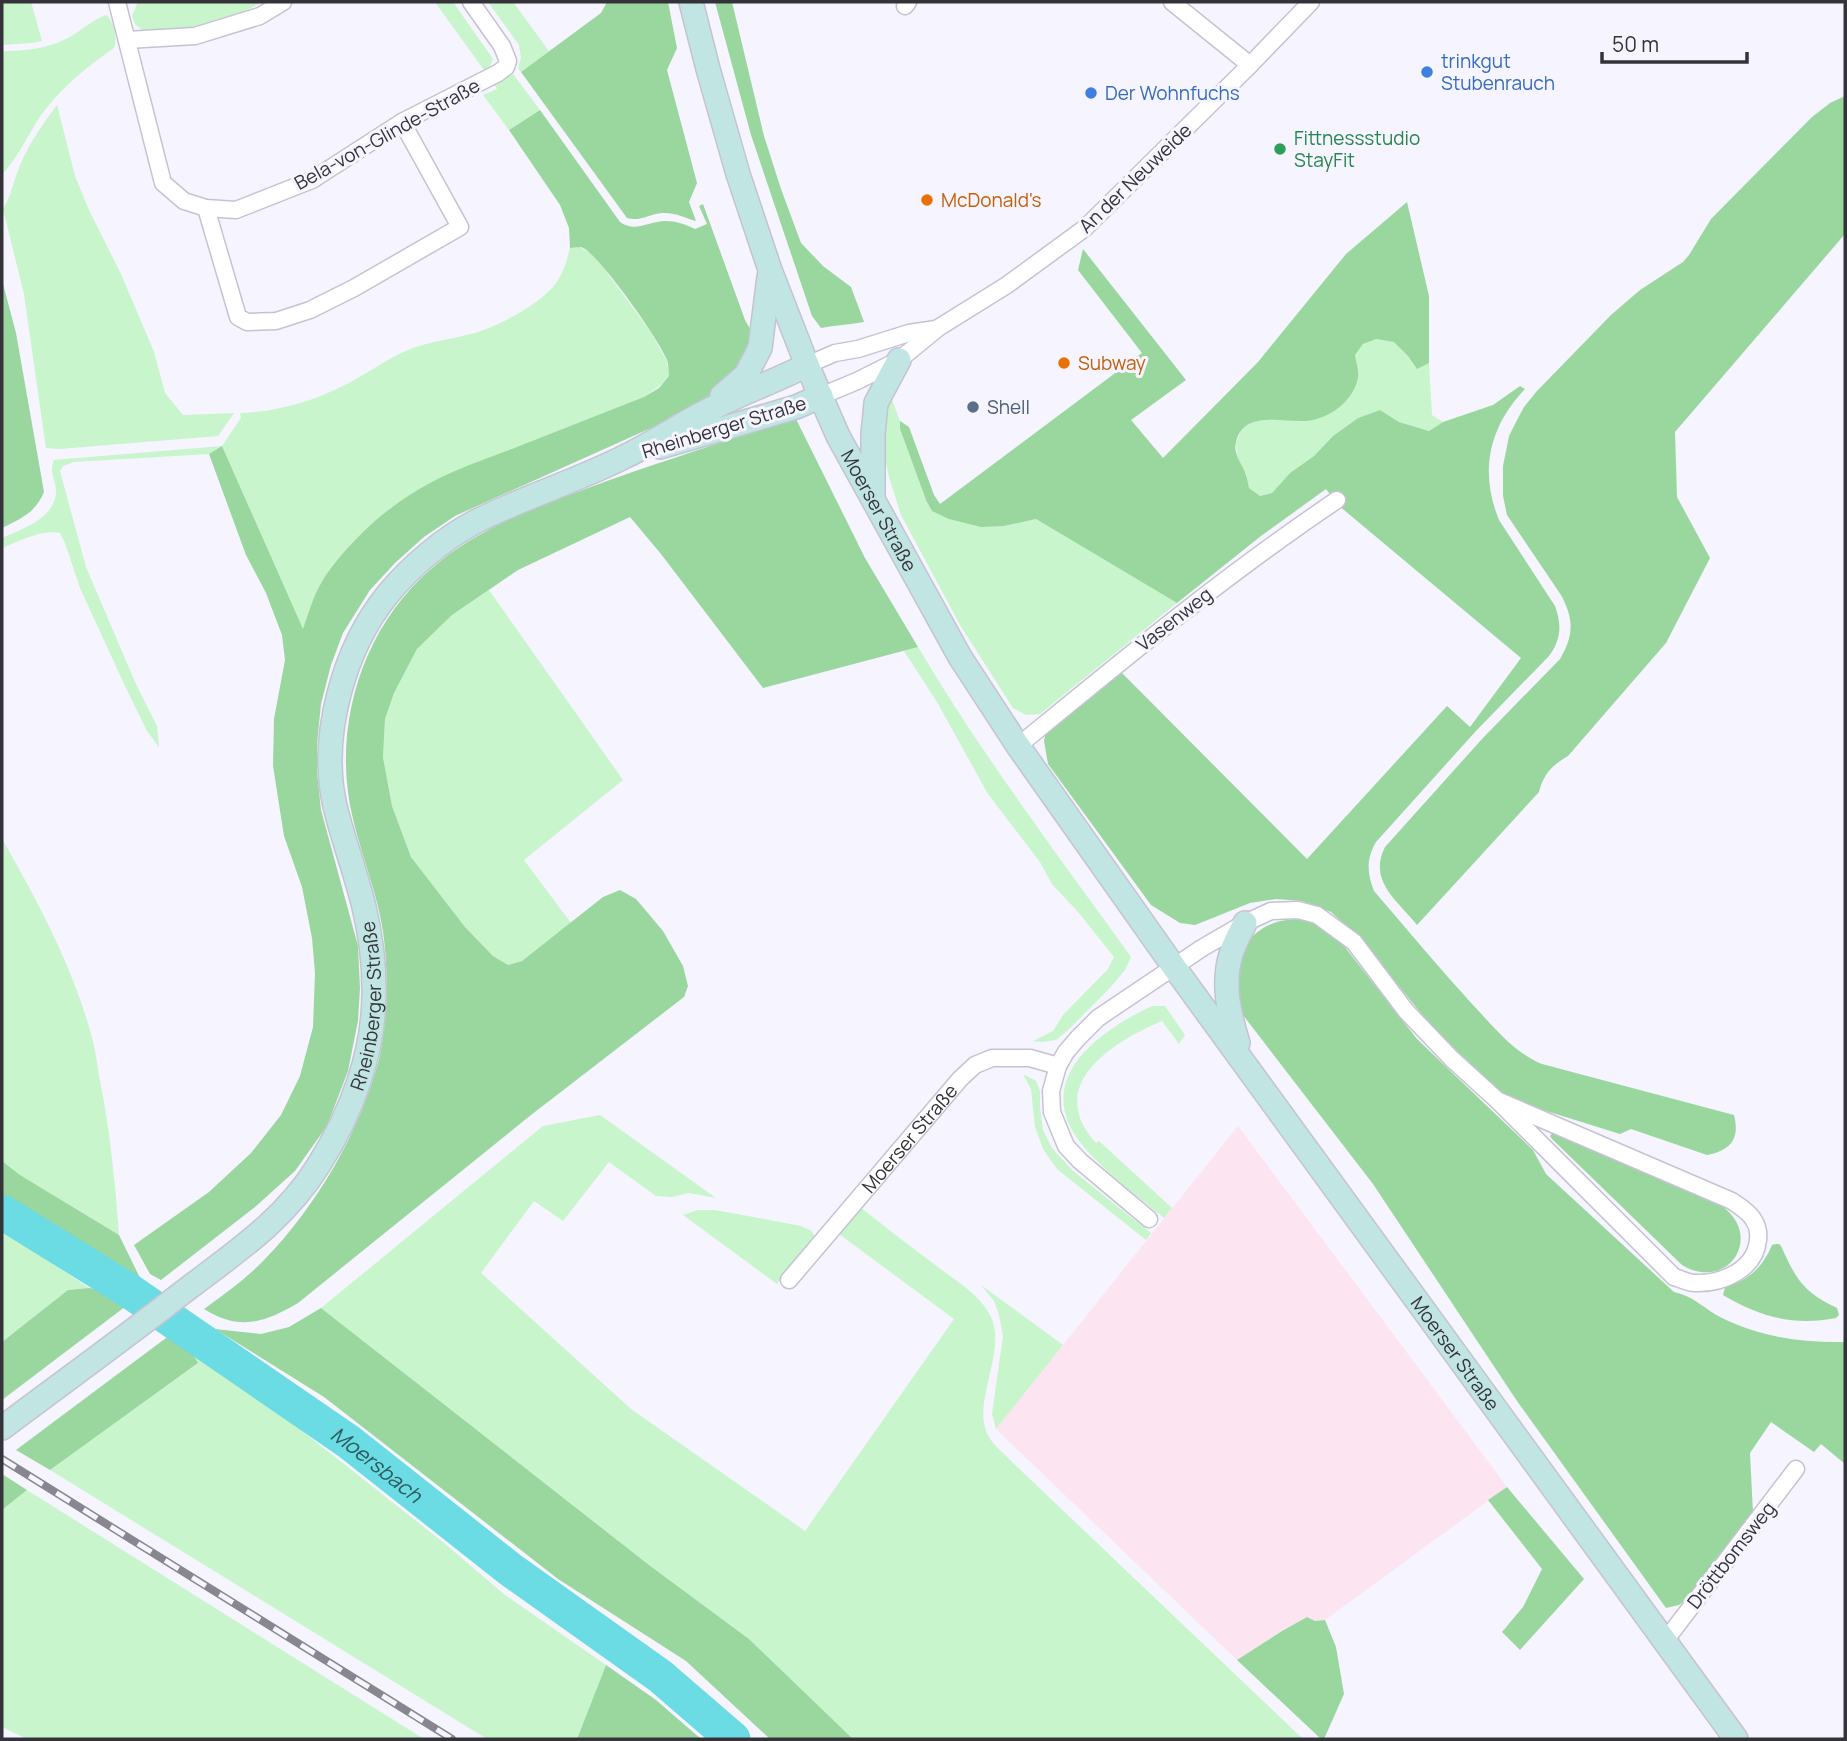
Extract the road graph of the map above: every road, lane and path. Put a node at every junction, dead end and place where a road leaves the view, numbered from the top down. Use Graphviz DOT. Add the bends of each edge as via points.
graph roads {
  1 [pos="117,2"];
  2 [pos="283,2"];
  3 [pos="471,2"];
  4 [pos="691,2"];
  5 [pos="1172,2"];
  6 [pos="1311,2"];
  7 [pos="127,40"];
  8 [pos="1250,65"];
  9 [pos="401,122"];
  10 [pos="206,208"];
  11 [pos="770,270"];
  12 [pos="938,328"];
  13 [pos="899,360"];
  14 [pos="807,365"];
  15 [pos="821,396"];
  16 [pos="705,411"];
  17 [pos="627,456"];
  18 [pos="873,498"];
  19 [pos="1336,500"];
  20 [pos="1018,746"];
  21 [pos="1245,923"];
  22 [pos="1174,967"];
  23 [pos="1245,1063"];
  24 [pos="1058,1066"];
  25 [pos="1497,1100"];
  26 [pos="1149,1219"];
  27 [pos="789,1280"];
  28 [pos="2,1428"];
  29 [pos="1796,1469"];
  30 [pos="1665,1640"];
  31 [pos="1736,1739"];
  1 -- 7 [label="street, Bela-von-Glinde-Straße"];
  2 -- 7 [label="street" via="260,16 195,36"];
  3 -- 9 [label="street, Bela-von-Glinde-Straße" via="502,46 506,66"];
  4 -- 11 [label="main road, Moerser Straße" via="738,174"];
  5 -- 8 [label="street"];
  6 -- 8 [label="street, An der Neuweide"];
  7 -- 10 [label="street, Bela-von-Glinde-Straße" via="163,183 184,201"];
  8 -- 12 [label="street, An der Neuweide" via="1085,228"];
  9 -- 10 [label="street, Bela-von-Glinde-Straße" via="313,180 236,210"];
  9 -- 10 [label="street" via="460,227 310,310 276,321 247,323 239,317"];
  11 -- 14 [label="main road, Moerser Straße"];
  11 -- 16 [label="main road" via="760,348 746,375"];
  12 -- 13 [label="street, An der Neuweide"];
  12 -- 14 [label="street, An der Neuweide" via="835,353"];
  13 -- 15 [label="street, An der Neuweide"];
  13 -- 18 [label="main road" via="876,403"];
  14 -- 15 [label="main road, Moerser Straße"];
  14 -- 16 [label="main road, Rheinberger Straße"];
  15 -- 17 [label="main road, Rheinberger Straße"];
  15 -- 18 [label="main road, Moerser Straße"];
  16 -- 17 [label="main road, Rheinberger Straße"];
  17 -- 28 [label="main road, Rheinberger Straße" via="472,523 412,568 367,622 341,684 330,749 334,802 365,910 374,989 368,1050 356,1091 336,1135 298,1195 260,1234"];
  18 -- 20 [label="main road, Moerser Straße" via="960,657"];
  19 -- 20 [label="street, Vasenweg" via="1210,590"];
  20 -- 22 [label="main road, Moerser Straße"];
  21 -- 22 [label="street"];
  21 -- 23 [label="main road" via="1226,976 1229,1013"];
  21 -- 25 [label="street" via="1271,911 1317,915 1354,942 1406,1011"];
  22 -- 23 [label="main road, Moerser Straße"];
  22 -- 24 [label="street" via="1098,1018"];
  23 -- 30 [label="main road, Moerser Straße"];
  24 -- 26 [label="street" via="1051,1091 1052,1112 1066,1146"];
  24 -- 27 [label="street, Moerser Straße" via="1030,1058 992,1058 975,1065"];
  25 -- 25 [label="street" via="1674,1276 1692,1283 1712,1282 1748,1264 1759,1232 1754,1219 1732,1201"];
  29 -- 30 [label="street, Dröttbomsweg"];
  30 -- 31 [label="main road, Moerser Straße"];
}
